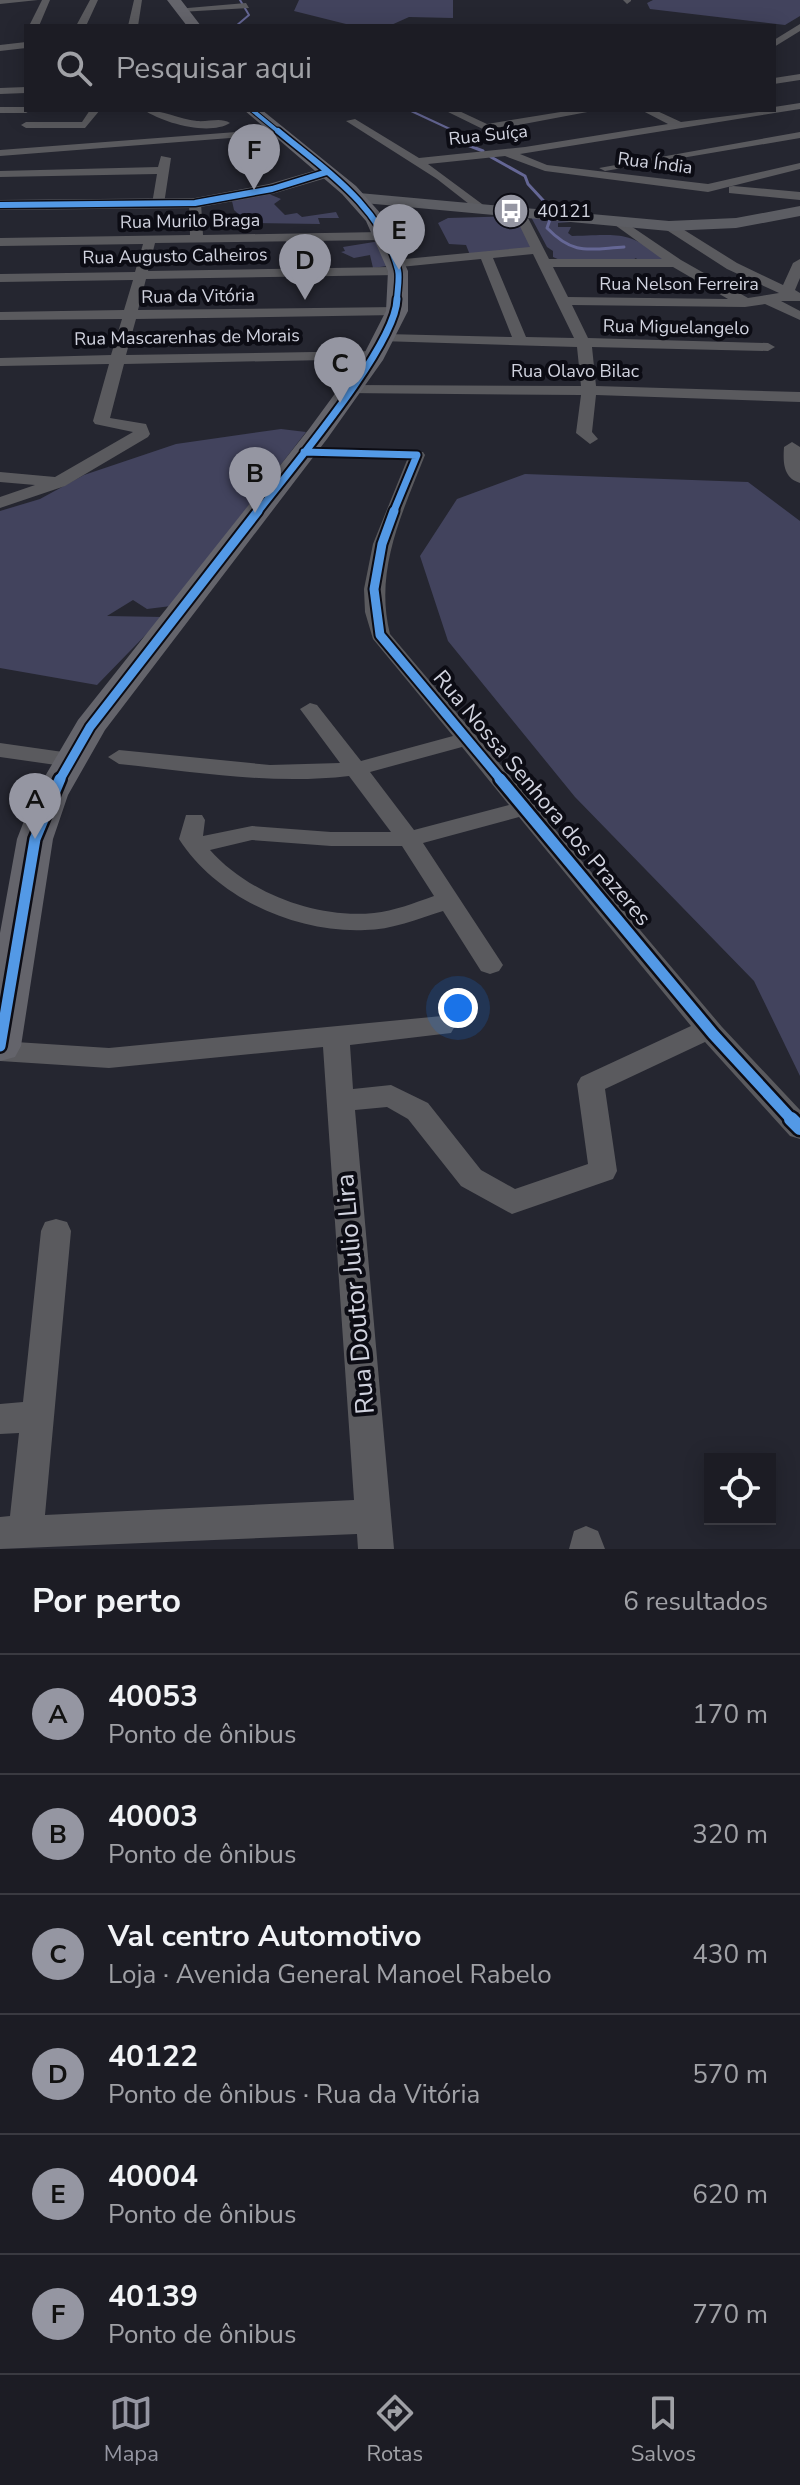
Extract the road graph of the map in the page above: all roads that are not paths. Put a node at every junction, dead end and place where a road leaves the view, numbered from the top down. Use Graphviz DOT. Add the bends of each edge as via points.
graph roads {
  1 [pos="34,0"];
  2 [pos="46,0"];
  3 [pos="94,0"];
  4 [pos="138,0"];
  5 [pos="0,1"];
  6 [pos="177,4"];
  7 [pos="246,6"];
  8 [pos="35,24"];
  9 [pos="82,24"];
  10 [pos="133,24"];
  11 [pos="192,24"];
  12 [pos="800,27"];
  13 [pos="786,39"];
  14 [pos="800,41"];
  15 [pos="776,43"];
  16 [pos="24,45"];
  17 [pos="0,48"];
  18 [pos="800,77"];
  19 [pos="776,81"];
  20 [pos="24,90"];
  21 [pos="0,91"];
  22 [pos="800,106"];
  23 [pos="0,110"];
  24 [pos="24,110"];
  25 [pos="776,110"];
  26 [pos="28,112"];
  27 [pos="94,112"];
  28 [pos="155,112"];
  29 [pos="454,112"];
  30 [pos="581,112"];
  31 [pos="650,112"];
  32 [pos="762,112"];
  33 [pos="249,118"];
  34 [pos="351,121"];
  35 [pos="26,125"];
  36 [pos="679,125"];
  37 [pos="488,127"];
  38 [pos="276,132"];
  39 [pos="800,135"];
  40 [pos="167,142"];
  41 [pos="729,148"];
  42 [pos="525,150"];
  43 [pos="0,153"];
  44 [pos="13,153"];
  45 [pos="507,153"];
  46 [pos="417,162"];
  47 [pos="800,166"];
  48 [pos="164,170"];
  49 [pos="327,172"];
  50 [pos="580,172"];
  51 [pos="0,175"];
  52 [pos="708,188"];
  53 [pos="800,196"];
  54 [pos="359,198"];
  55 [pos="195,203"];
  56 [pos="158,204"];
  57 [pos="0,205"];
  58 [pos="478,207"];
  59 [pos="528,213"];
  60 [pos="795,214"];
  61 [pos="619,222"];
  62 [pos="669,226"];
  63 [pos="381,236"];
  64 [pos="197,239"];
  65 [pos="150,240"];
  66 [pos="0,242"];
  67 [pos="486,256"];
  68 [pos="542,257"];
  69 [pos="676,263"];
  70 [pos="800,263"];
  71 [pos="396,268"];
  72 [pos="140,274"];
  73 [pos="0,278"];
  74 [pos="794,295"];
  75 [pos="563,301"];
  76 [pos="770,301"];
  77 [pos="745,303"];
  78 [pos="397,311"];
  79 [pos="129,315"];
  80 [pos="0,316"];
  81 [pos="800,316"];
  82 [pos="521,342"];
  83 [pos="584,344"];
  84 [pos="380,347"];
  85 [pos="768,347"];
  86 [pos="118,359"];
  87 [pos="0,362"];
  88 [pos="349,390"];
  89 [pos="589,391"];
  90 [pos="800,397"];
  91 [pos="590,439"];
  92 [pos="792,447"];
  93 [pos="304,452"];
  94 [pos="0,477"];
  95 [pos="800,478"];
  96 [pos="59,482"];
  97 [pos="0,503"];
  98 [pos="310,709"];
  99 [pos="464,740"];
  100 [pos="0,750"];
  101 [pos="119,757"];
  102 [pos="70,760"];
  103 [pos="357,768"];
  104 [pos="524,808"];
  105 [pos="194,820"];
  106 [pos="409,839"];
  107 [pos="194,846"];
  108 [pos="448,900"];
  109 [pos="490,965"];
  110 [pos="442,1026"];
  111 [pos="709,1029"];
  112 [pos="336,1038"];
  113 [pos="0,1048"];
  114 [pos="340,1101"];
  115 [pos="800,1128"];
  116 [pos="56,1231"];
  117 [pos="37,1417"];
  118 [pos="0,1419"];
  119 [pos="375,1532"];
  120 [pos="13,1534"];
  1 -- 5 [label="street"];
  2 -- 8 [label="street"];
  3 -- 9 [label="street"];
  4 -- 10 [label="street"];
  6 -- 7 [label="street"];
  6 -- 11 [label="main road"];
  12 -- 13 [label="street"];
  13 -- 14 [label="street"];
  13 -- 15 [label="street"];
  16 -- 17 [label="street"];
  18 -- 19 [label="street"];
  20 -- 21 [label="street"];
  22 -- 25 [label="street, Rua Suíça"];
  23 -- 24 [label="street"];
  26 -- 35 [label="street"];
  27 -- 35 [label="street" via="85,125"];
  28 -- 33 [label="street" via="194,124"];
  29 -- 37 [label="street"];
  30 -- 37 [label="street"];
  31 -- 36 [label="street"];
  32 -- 36 [label="street, Rua Suíça"];
  33 -- 38 [label="main road"];
  34 -- 46 [label="street"];
  35 -- 44 [label="street"];
  36 -- 41 [label="street"];
  36 -- 42 [label="street, Rua Suíça"];
  37 -- 42 [label="street"];
  38 -- 40 [label="street"];
  38 -- 49 [label="main road"];
  39 -- 41 [label="street"];
  40 -- 44 [label="street"];
  40 -- 48 [label="street"];
  41 -- 50 [label="street"];
  42 -- 45 [label="street, Rua Suíça"];
  43 -- 44 [label="street"];
  44 -- 51 [label="street"];
  45 -- 46 [label="street, Rua Suíça"];
  45 -- 50 [label="street, Rua Índia" via="537,166"];
  46 -- 58 [label="street"];
  47 -- 52 [label="street, Rua Índia"];
  48 -- 51 [label="street"];
  48 -- 56 [label="street"];
  49 -- 54 [label="main road"];
  49 -- 55 [label="main road"];
  50 -- 52 [label="street, Rua Índia"];
  52 -- 53 [label="street"];
  54 -- 58 [label="main road"];
  54 -- 63 [label="main road"];
  55 -- 56 [label="main road"];
  55 -- 64 [label="street"];
  56 -- 57 [label="main road"];
  58 -- 59 [label="main road"];
  59 -- 61 [label="main road"];
  59 -- 68 [label="street"];
  60 -- 62 [label="main road"];
  61 -- 62 [label="main road"];
  61 -- 69 [label="street"];
  62 -- 74 [label="street" via="732,266"];
  63 -- 64 [label="street, Rua Murilo Braga"];
  63 -- 71 [label="main road"];
  64 -- 65 [label="street, Rua Murilo Braga"];
  65 -- 66 [label="street, Rua Murilo Braga"];
  65 -- 72 [label="street"];
  67 -- 68 [label="street, Rua Augusto Calheiros"];
  67 -- 71 [label="street, Rua Augusto Calheiros"];
  67 -- 82 [label="street"];
  68 -- 69 [label="street, Rua Augusto Calheiros"];
  68 -- 75 [label="street"];
  69 -- 77 [label="street"];
  70 -- 74 [label="street"];
  71 -- 72 [label="street, Rua Augusto Calheiros"];
  71 -- 78 [label="main road"];
  72 -- 73 [label="street, Rua Augusto Calheiros"];
  72 -- 79 [label="street"];
  74 -- 76 [label="street, Rua Nelson Ferreira"];
  75 -- 77 [label="street, Rua Nelson Ferreira"];
  75 -- 83 [label="street"];
  76 -- 77 [label="street, Rua Nelson Ferreira"];
  76 -- 81 [label="street"];
  78 -- 79 [label="street, Rua da Vitória"];
  78 -- 84 [label="main road"];
  79 -- 80 [label="street, Rua da Vitória"];
  79 -- 86 [label="street"];
  82 -- 83 [label="street, Rua Miguelangelo"];
  82 -- 84 [label="street, Rua Mascarenhas de Morais"];
  83 -- 85 [label="street, Rua Miguelangelo"];
  83 -- 89 [label="street"];
  84 -- 86 [label="street, Rua Mascarenhas de Morais"];
  84 -- 88 [label="main road"];
  86 -- 87 [label="street, Rua Mascarenhas de Morais"];
  86 -- 96 [label="street" via="101,421 140,427 142,434"];
  88 -- 89 [label="street, Rua Olavo Bilac"];
  88 -- 93 [label="main road"];
  89 -- 90 [label="street, Rua Olavo Bilac"];
  89 -- 91 [label="street" via="584,433"];
  92 -- 95 [label="street" via="791,466"];
  93 -- 99 [label="street, Rua Nossa Senhora dos Prazeres" via="417,455 384,541 373,616 391,651"];
  93 -- 102 [label="main road" via="90,727"];
  94 -- 96 [label="street"];
  96 -- 97 [label="street"];
  98 -- 103 [label="street"];
  99 -- 103 [label="street"];
  99 -- 104 [label="street, Rua Nossa Senhora dos Prazeres"];
  100 -- 102 [label="street"];
  101 -- 103 [label="street" via="264,769"];
  102 -- 113 [label="main road" via="35,839"];
  103 -- 106 [label="street"];
  104 -- 106 [label="street"];
  104 -- 111 [label="street, Rua Nossa Senhora dos Prazeres"];
  105 -- 107 [label="street"];
  106 -- 107 [label="street" via="252,833"];
  106 -- 108 [label="street"];
  107 -- 108 [label="street" via="243,890 334,920 380,921"];
  108 -- 109 [label="street"];
  110 -- 112 [label="street"];
  111 -- 114 [label="street" via="591,1084 603,1171 512,1202 471,1178 418,1111 391,1096"];
  111 -- 115 [label="street, Rua Nossa Senhora dos Prazeres"];
  112 -- 113 [label="street" via="109,1058"];
  112 -- 114 [label="street, Rua Doutor Julio Lira"];
  114 -- 119 [label="street, Rua Doutor Julio Lira"];
  116 -- 117 [label="street"];
  117 -- 118 [label="street"];
  117 -- 120 [label="street"];
  119 -- 120 [label="street"];
}
